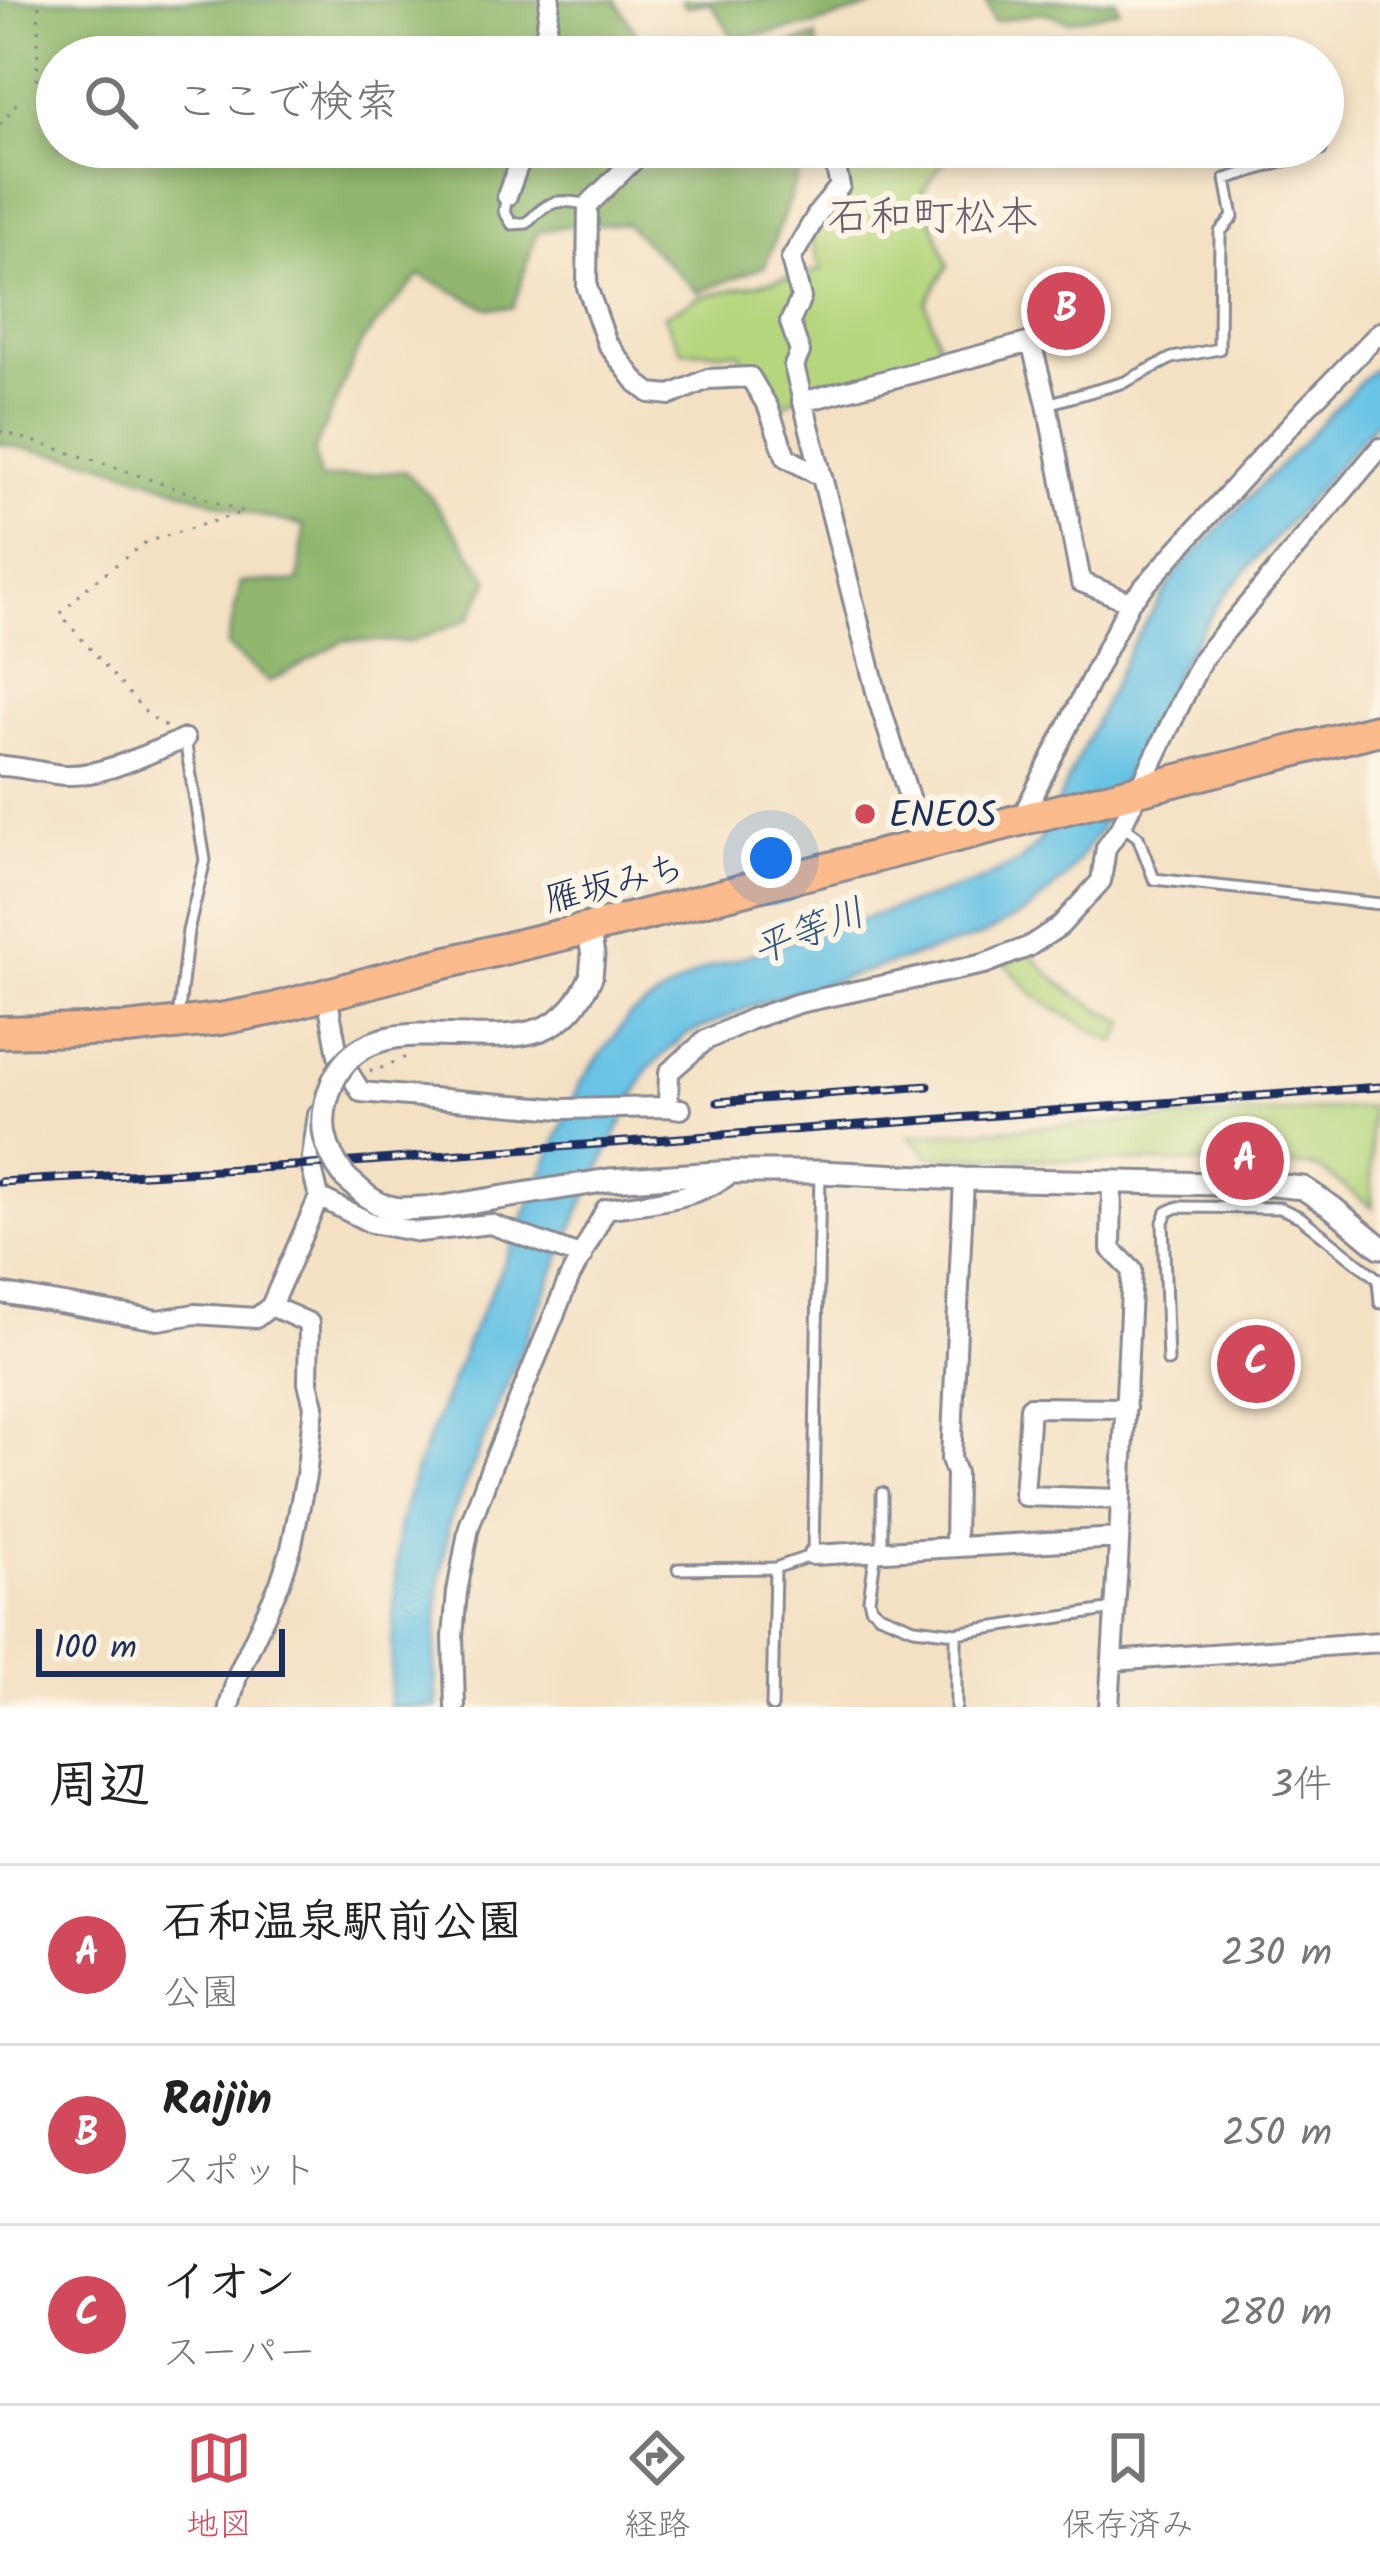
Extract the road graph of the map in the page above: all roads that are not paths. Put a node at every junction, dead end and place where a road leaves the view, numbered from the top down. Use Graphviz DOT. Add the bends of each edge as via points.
graph roads {
  1 [pos="550,0"];
  2 [pos="546,36"];
  3 [pos="517,168"];
  4 [pos="626,168"];
  5 [pos="836,168"];
  6 [pos="1263,168"];
  7 [pos="507,196"];
  8 [pos="588,205"];
  9 [pos="1380,332"];
  10 [pos="802,402"];
  11 [pos="1047,404"];
  12 [pos="1380,448"];
  13 [pos="823,477"];
  14 [pos="1130,602"];
  15 [pos="1380,729"];
  16 [pos="185,739"];
  17 [pos="0,766"];
  18 [pos="1127,804"];
  19 [pos="1025,819"];
  20 [pos="924,845"];
  21 [pos="1380,904"];
  22 [pos="588,928"];
  23 [pos="327,995"];
  24 [pos="177,1024"];
  25 [pos="0,1032"];
  26 [pos="338,1055"];
  27 [pos="733,1172"];
  28 [pos="820,1172"];
  29 [pos="964,1179"];
  30 [pos="1112,1182"];
  31 [pos="320,1197"];
  32 [pos="1318,1198"];
  33 [pos="1300,1217"];
  34 [pos="1380,1247"];
  35 [pos="576,1255"];
  36 [pos="0,1293"];
  37 [pos="1380,1303"];
  38 [pos="271,1306"];
  39 [pos="1168,1361"];
  40 [pos="1126,1408"];
  41 [pos="882,1492"];
  42 [pos="1120,1498"];
  43 [pos="1119,1538"];
  44 [pos="956,1547"];
  45 [pos="879,1551"];
  46 [pos="814,1555"];
  47 [pos="678,1568"];
  48 [pos="775,1568"];
  49 [pos="1114,1609"];
  50 [pos="956,1633"];
  51 [pos="1380,1642"];
  52 [pos="1112,1661"];
  53 [pos="229,1707"];
  54 [pos="454,1707"];
  55 [pos="772,1707"];
  56 [pos="956,1707"];
  57 [pos="1108,1707"];
  1 -- 2 [label="street"];
  3 -- 7 [label="street"];
  4 -- 8 [label="street"];
  5 -- 10 [label="street" via="840,186 790,260 801,298 790,322"];
  6 -- 11 [label="lane" via="1226,179 1233,217 1220,232 1219,350 1172,358 1125,382"];
  7 -- 8 [label="lane" via="512,224 561,200"];
  8 -- 13 [label="street" via="586,287 607,343 637,382 671,395 708,379 750,377 786,457"];
  9 -- 14 [label="street"];
  10 -- 11 [label="street" via="1031,342"];
  10 -- 13 [label="street"];
  11 -- 14 [label="street" via="1081,581"];
  12 -- 18 [label="street" via="1202,659"];
  13 -- 20 [label="street"];
  14 -- 19 [label="street"];
  15 -- 18 [label="highway, 雁坂みち"];
  16 -- 17 [label="street" via="91,772"];
  16 -- 24 [label="lane" via="205,860"];
  18 -- 19 [label="highway, 雁坂みち"];
  18 -- 21 [label="lane" via="1154,879"];
  18 -- 26 [label="street" via="1101,881 1060,926 984,964 799,1003 723,1031 669,1072 667,1108 562,1109 361,1091"];
  19 -- 20 [label="highway, 雁坂みち"];
  20 -- 22 [label="highway, 雁坂みち"];
  22 -- 23 [label="highway, 雁坂みち"];
  22 -- 27 [label="street, bridge" via="591,976 560,1020 509,1036 396,1035 348,1058 333,1080 322,1131 344,1177 398,1209"];
  23 -- 24 [label="highway, 雁坂みち"];
  23 -- 26 [label="street"];
  24 -- 25 [label="highway, 雁坂みち"];
  26 -- 31 [label="street" via="311,1154"];
  27 -- 28 [label="street"];
  27 -- 35 [label="street" via="693,1195 606,1209"];
  28 -- 29 [label="street"];
  28 -- 46 [label="lane"];
  29 -- 30 [label="street"];
  29 -- 44 [label="street" via="951,1459"];
  30 -- 32 [label="street" via="1273,1185"];
  30 -- 40 [label="street" via="1111,1249 1132,1270"];
  31 -- 35 [label="street" via="371,1223 419,1232 490,1224"];
  31 -- 38 [label="street"];
  32 -- 33 [label="lane"];
  32 -- 34 [label="street"];
  33 -- 37 [label="lane" via="1378,1280"];
  33 -- 39 [label="lane" via="1256,1207 1167,1212"];
  35 -- 54 [label="street" via="469,1527 453,1637"];
  36 -- 38 [label="street" via="158,1320 256,1318"];
  38 -- 53 [label="street" via="310,1323 314,1406 291,1549"];
  40 -- 42 [label="street"];
  40 -- 42 [label="street" via="1030,1407 1024,1496"];
  41 -- 45 [label="lane"];
  42 -- 43 [label="street"];
  43 -- 44 [label="street"];
  43 -- 49 [label="street"];
  44 -- 45 [label="street"];
  45 -- 46 [label="street"];
  45 -- 50 [label="lane" via="871,1607 914,1628"];
  46 -- 48 [label="lane"];
  47 -- 48 [label="lane"];
  48 -- 55 [label="lane"];
  49 -- 50 [label="lane"];
  49 -- 52 [label="street"];
  50 -- 56 [label="lane"];
  51 -- 52 [label="street"];
  52 -- 57 [label="street"];
}
